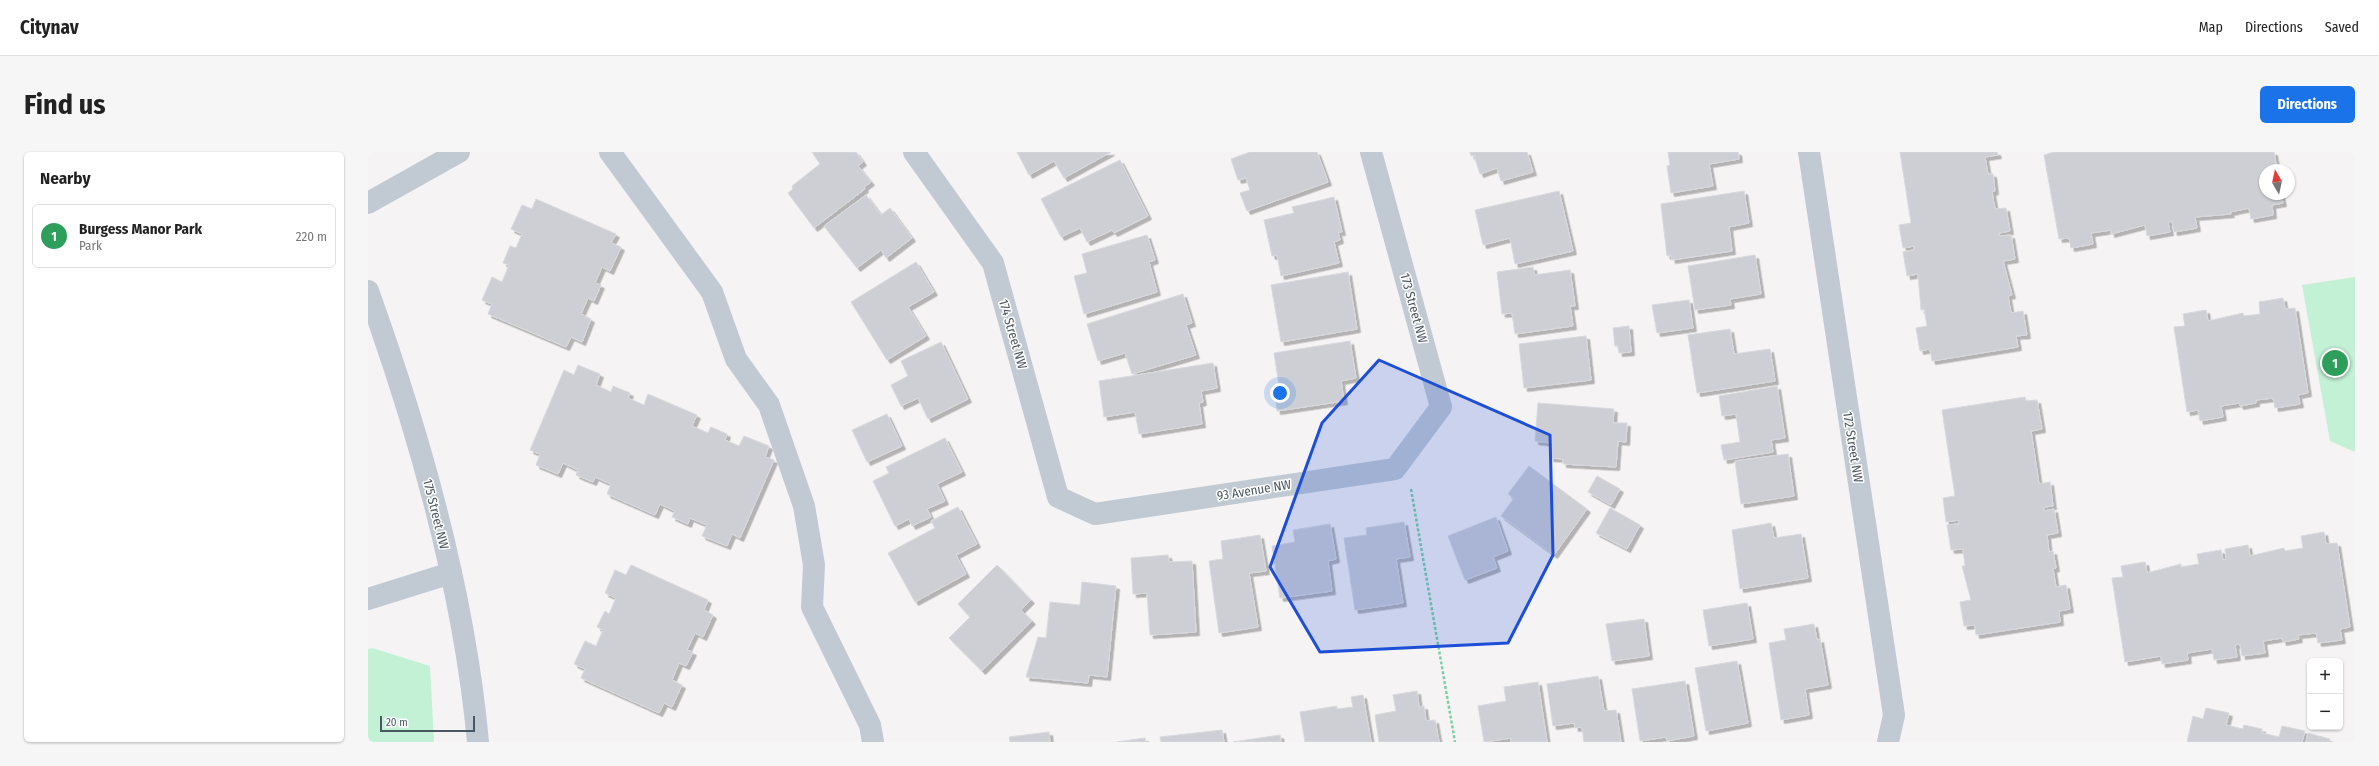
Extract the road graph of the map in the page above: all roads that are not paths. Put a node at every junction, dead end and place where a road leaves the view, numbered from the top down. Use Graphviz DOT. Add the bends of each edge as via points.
graph roads {
  1 [pos="459,152"];
  2 [pos="610,152"];
  3 [pos="914,152"];
  4 [pos="1371,152"];
  5 [pos="1809,152"];
  6 [pos="368,203"];
  7 [pos="368,291"];
  8 [pos="1405,455"];
  9 [pos="1095,514"];
  10 [pos="450,572"];
  11 [pos="368,599"];
  12 [pos="478,742"];
  13 [pos="873,742"];
  14 [pos="1888,742"];
  1 -- 6 [label="street"];
  2 -- 13 [label="street" via="712,292 736,359 769,405 804,506 814,564 812,607 870,725"];
  3 -- 9 [label="street, 174 Street NW" via="993,263 1058,497"];
  4 -- 8 [label="street, 173 Street NW" via="1441,407"];
  5 -- 14 [label="street, 172 Street NW" via="1894,715"];
  7 -- 10 [label="street, 175 Street NW" via="404,398"];
  8 -- 9 [label="street, 93 Avenue NW" via="1395,469"];
  10 -- 11 [label="street"];
  10 -- 12 [label="street, 175 Street NW" via="474,692"];
}
